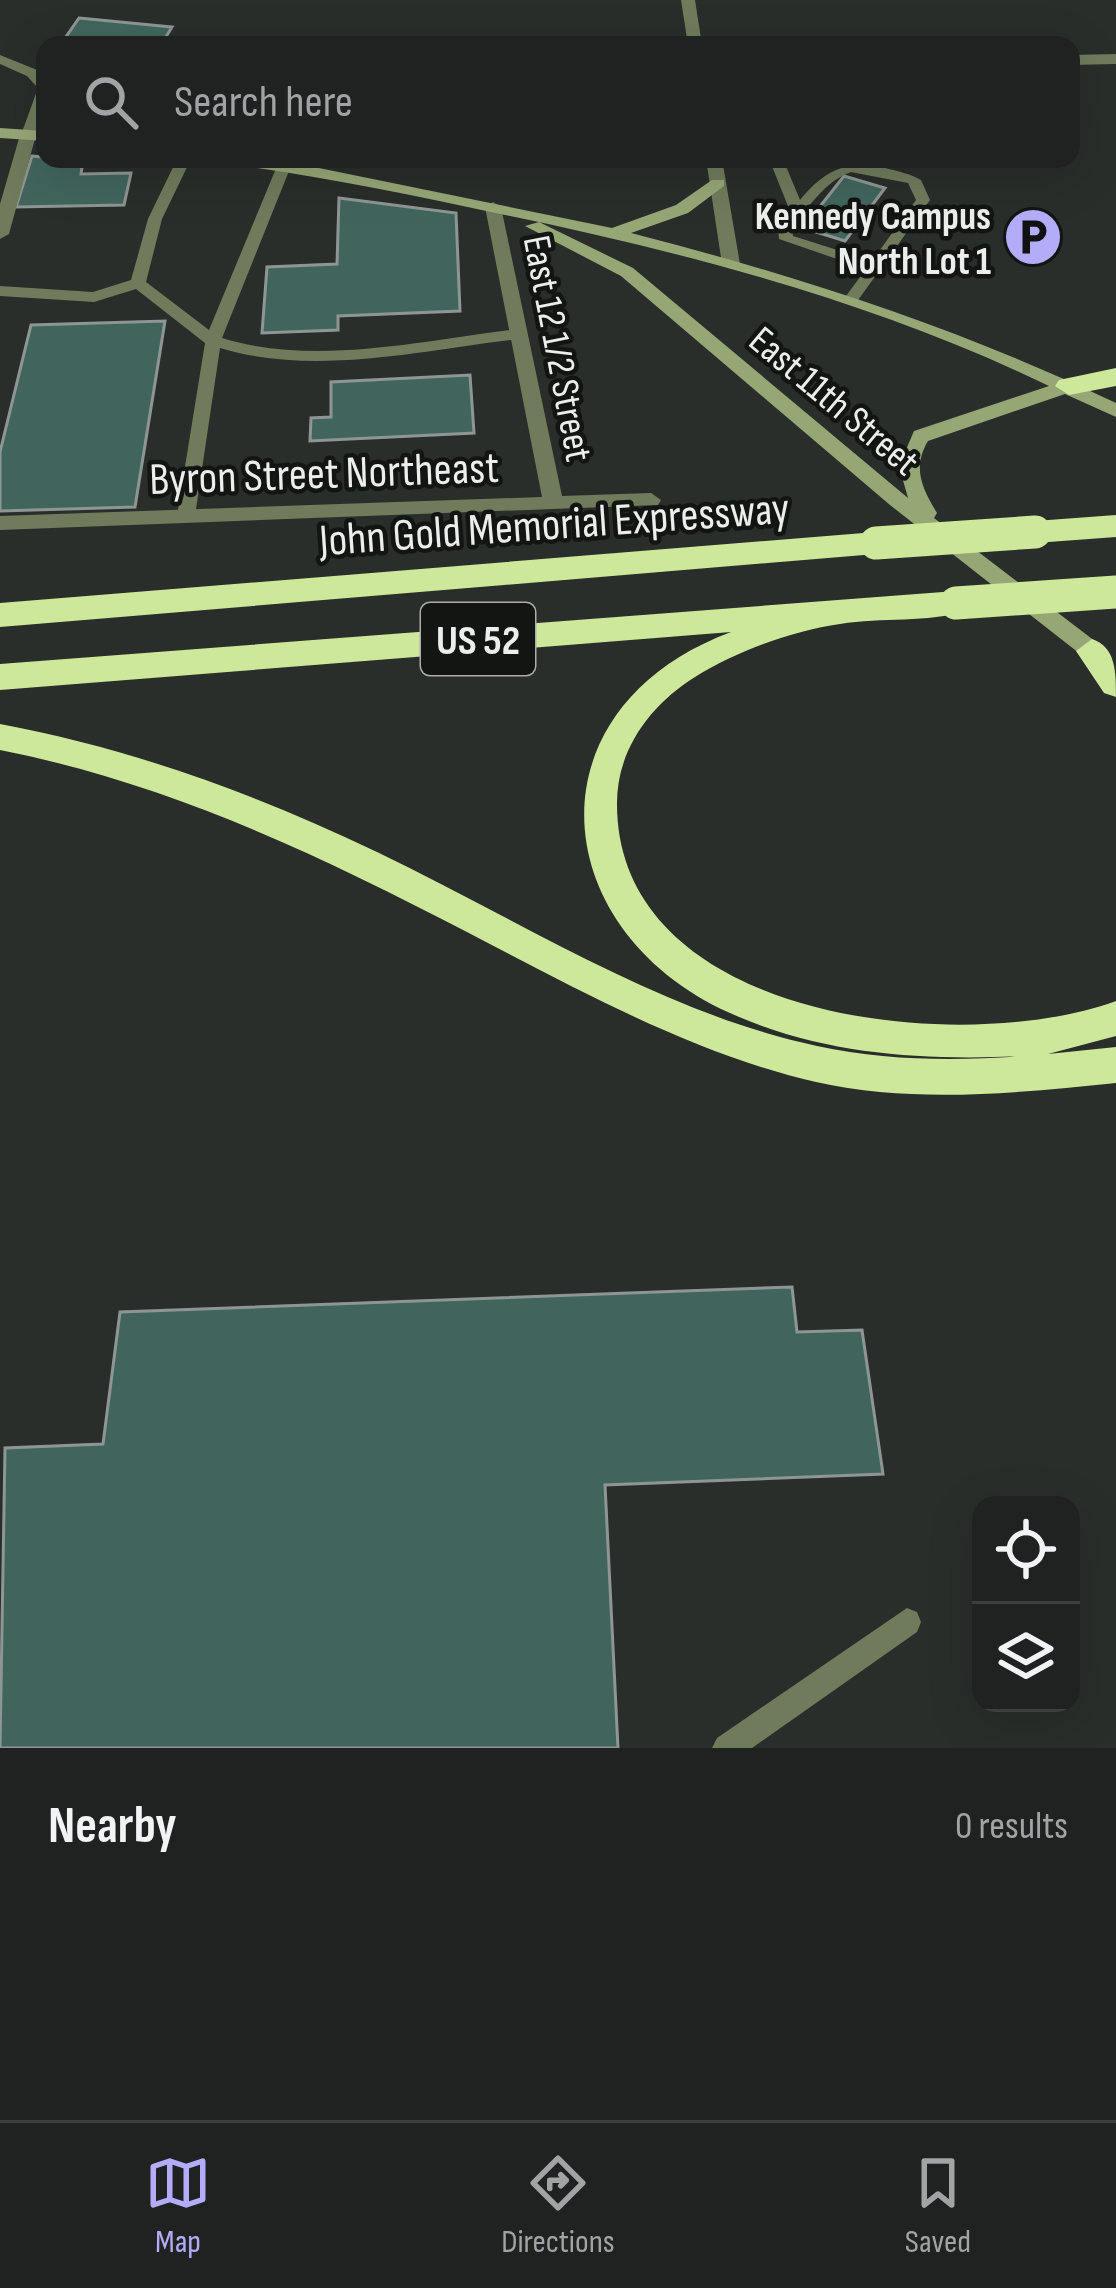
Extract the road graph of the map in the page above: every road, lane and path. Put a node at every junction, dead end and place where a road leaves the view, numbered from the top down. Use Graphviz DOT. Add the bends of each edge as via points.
graph roads {
  1 [pos="688,0"];
  2 [pos="694,36"];
  3 [pos="0,59"];
  4 [pos="1116,59"];
  5 [pos="1080,60"];
  6 [pos="36,77"];
  7 [pos="0,133"];
  8 [pos="36,136"];
  9 [pos="36,139"];
  10 [pos="180,168"];
  11 [pos="283,168"];
  12 [pos="294,168"];
  13 [pos="716,168"];
  14 [pos="780,168"];
  15 [pos="839,168"];
  16 [pos="875,168"];
  17 [pos="718,183"];
  18 [pos="493,207"];
  19 [pos="797,212"];
  20 [pos="614,233"];
  21 [pos="0,234"];
  22 [pos="731,264"];
  23 [pos="876,267"];
  24 [pos="138,283"];
  25 [pos="0,291"];
  26 [pos="851,300"];
  27 [pos="519,334"];
  28 [pos="213,341"];
  29 [pos="1116,377"];
  30 [pos="1069,386"];
  31 [pos="1116,410"];
  32 [pos="651,500"];
  33 [pos="553,503"];
  34 [pos="186,516"];
  35 [pos="0,523"];
  36 [pos="1116,526"];
  37 [pos="955,545"];
  38 [pos="1116,592"];
  39 [pos="838,612"];
  40 [pos="0,615"];
  41 [pos="1104,661"];
  42 [pos="0,676"];
  43 [pos="1116,684"];
  44 [pos="0,737"];
  45 [pos="1116,1018"];
  46 [pos="1097,1034"];
  47 [pos="1116,1065"];
  48 [pos="907,1622"];
  49 [pos="727,1748"];
  1 -- 2 [label="street"];
  3 -- 6 [label="lane"];
  4 -- 5 [label="street"];
  7 -- 8 [label="main road"];
  9 -- 21 [label="street"];
  10 -- 24 [label="lane" via="155,218"];
  11 -- 28 [label="lane"];
  12 -- 18 [label="main road"];
  13 -- 17 [label="street"];
  14 -- 19 [label="lane"];
  15 -- 19 [label="lane"];
  16 -- 23 [label="lane" via="914,180 923,200"];
  17 -- 20 [label="main road" via="682,208"];
  17 -- 22 [label="street"];
  18 -- 20 [label="main road"];
  18 -- 27 [label="street, East 12 1/2 Street"];
  18 -- 37 [label="main road, East 11th Street" via="627,272"];
  19 -- 23 [label="lane" via="786,239"];
  20 -- 22 [label="main road"];
  22 -- 26 [label="main road"];
  23 -- 26 [label="lane"];
  24 -- 25 [label="lane" via="94,297"];
  24 -- 28 [label="lane"];
  26 -- 30 [label="main road"];
  27 -- 28 [label="lane" via="280,356"];
  27 -- 33 [label="street, East 12 1/2 Street"];
  28 -- 34 [label="lane"];
  29 -- 30 [label="highway"];
  30 -- 31 [label="main road"];
  30 -- 37 [label="main road" via="931,428 911,448 914,493"];
  32 -- 33 [label="street, Byron Street Northeast"];
  33 -- 34 [label="street, Byron Street Northeast"];
  34 -- 35 [label="street, Byron Street Northeast"];
  36 -- 40 [label="highway, John Gold Memorial Expressway / US 52, bridge"];
  37 -- 41 [label="main road, East 11th Street"];
  38 -- 39 [label="highway, US 52, bridge"];
  39 -- 42 [label="highway, US 52"];
  39 -- 46 [label="highway" via="734,643 683,670 615,736 599,808 605,860 640,928 686,969 752,1008 884,1040"];
  41 -- 43 [label="highway"];
  44 -- 47 [label="highway" via="101,758 189,788 685,1021 795,1059 932,1078"];
  45 -- 46 [label="highway"];
  48 -- 49 [label="lane"];
}
